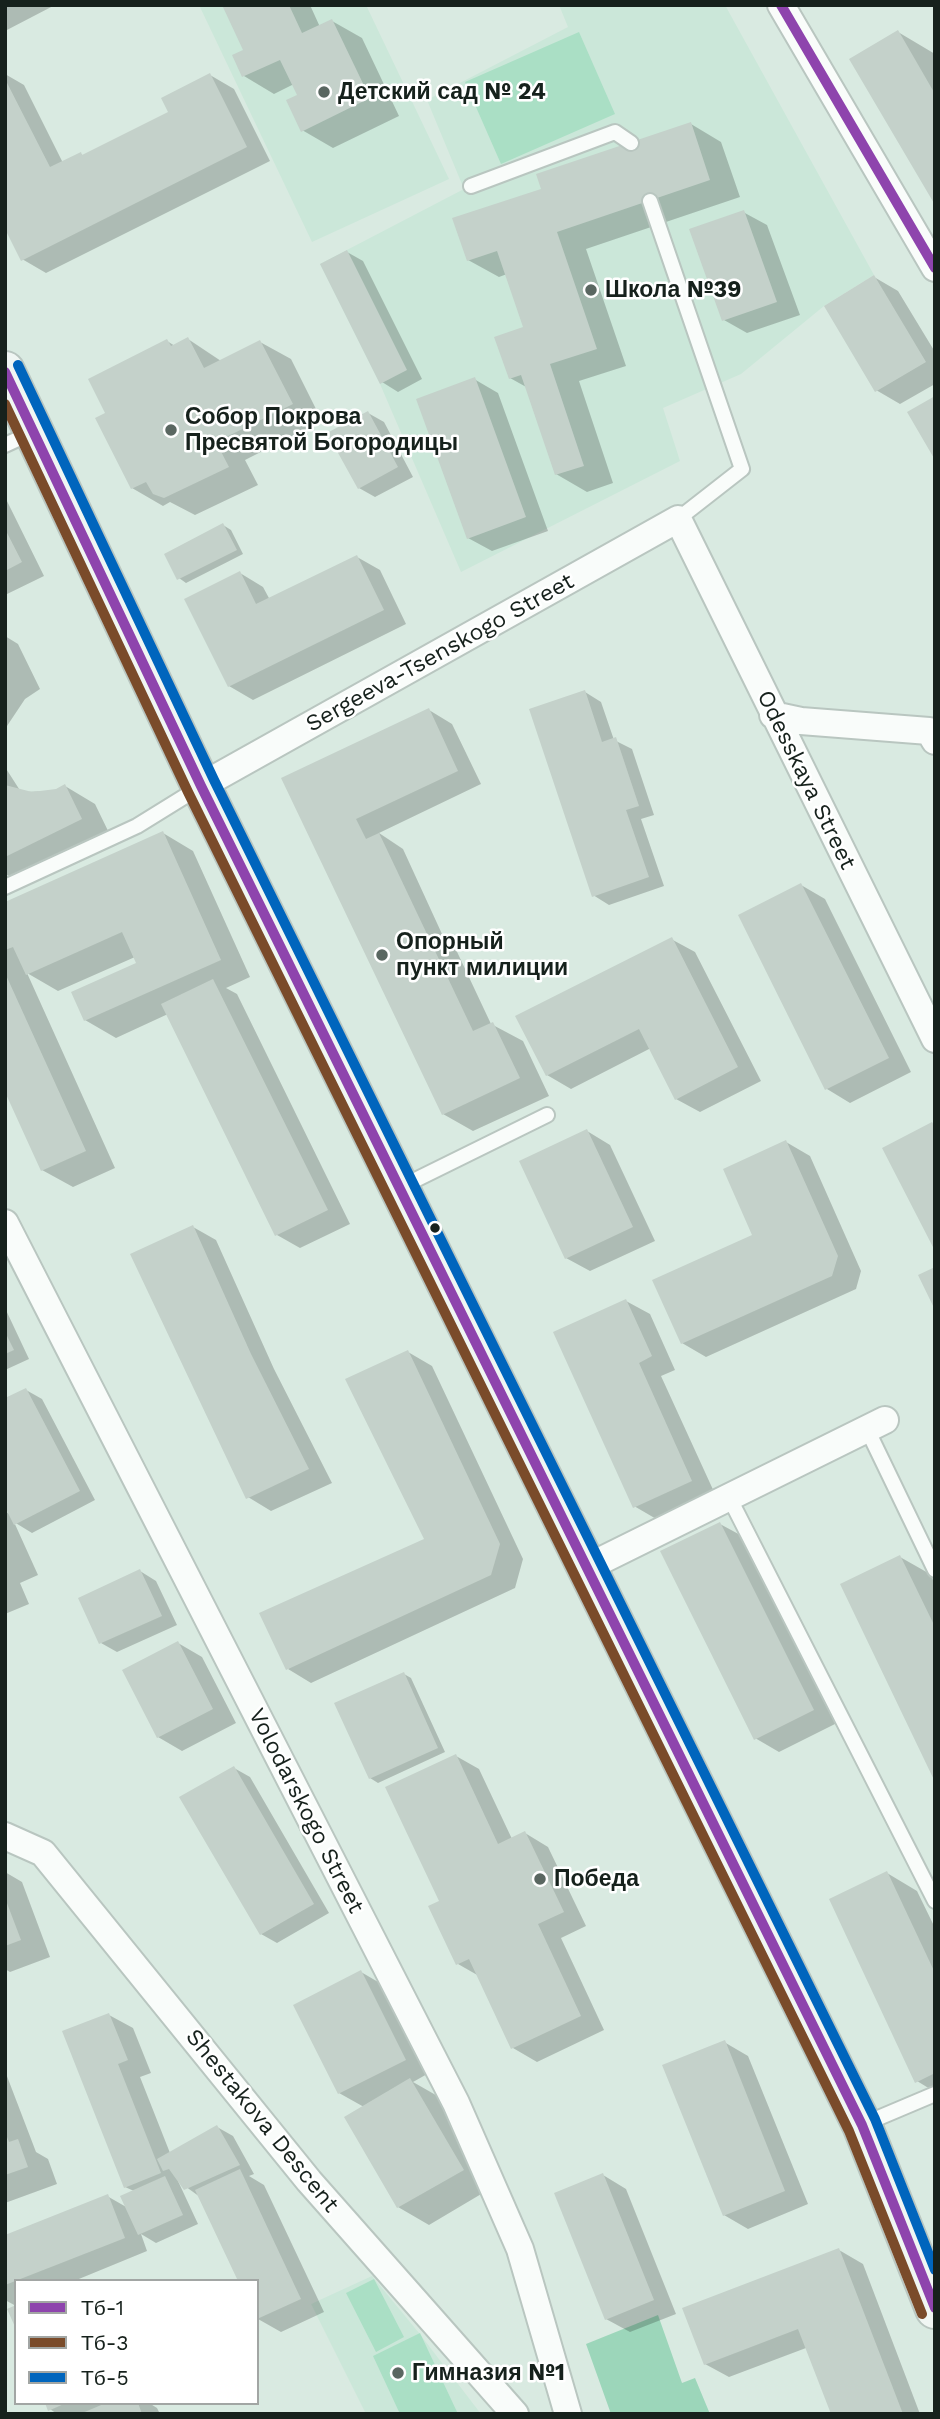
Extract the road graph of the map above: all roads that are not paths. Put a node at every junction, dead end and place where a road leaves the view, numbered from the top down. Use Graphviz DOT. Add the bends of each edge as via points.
graph roads {
  1 [pos="781,5"];
  2 [pos="631,143"];
  3 [pos="471,186"];
  4 [pos="650,201"];
  5 [pos="935,268"];
  6 [pos="5,371"];
  7 [pos="20,438"];
  8 [pos="678,519"];
  9 [pos="774,715"];
  10 [pos="935,741"];
  11 [pos="201,786"];
  12 [pos="5,887"];
  13 [pos="935,1039"];
  14 [pos="547,1115"];
  15 [pos="399,1188"];
  16 [pos="5,1223"];
  17 [pos="876,1425"];
  18 [pos="729,1497"];
  19 [pos="586,1568"];
  20 [pos="935,1570"];
  21 [pos="6,1836"];
  22 [pos="935,1902"];
  23 [pos="935,2094"];
  24 [pos="862,2124"];
  25 [pos="935,2309"];
  26 [pos="515,2414"];
  27 [pos="568,2414"];
  1 -- 5 [label="street"];
  2 -- 3 [label="lane" via="614,132"];
  4 -- 8 [label="lane" via="742,469"];
  6 -- 7 [label="main road"];
  7 -- 11 [label="main road"];
  8 -- 9 [label="street, Odesskaya Street"];
  8 -- 11 [label="street, Sergeeva-Tsenskogo Street"];
  9 -- 10 [label="street" via="929,731"];
  9 -- 13 [label="street, Odesskaya Street"];
  11 -- 12 [label="lane" via="137,825"];
  11 -- 15 [label="main road"];
  14 -- 15 [label="lane"];
  15 -- 19 [label="main road"];
  16 -- 27 [label="street, Volodarskogo Street" via="456,2103 520,2249"];
  17 -- 18 [label="street"];
  17 -- 20 [label="lane"];
  18 -- 19 [label="street"];
  18 -- 22 [label="lane"];
  19 -- 24 [label="main road"];
  21 -- 26 [label="street, Shestakova Descent" via="43,1853 309,2181"];
  23 -- 24 [label="lane"];
  24 -- 25 [label="main road"];
}
